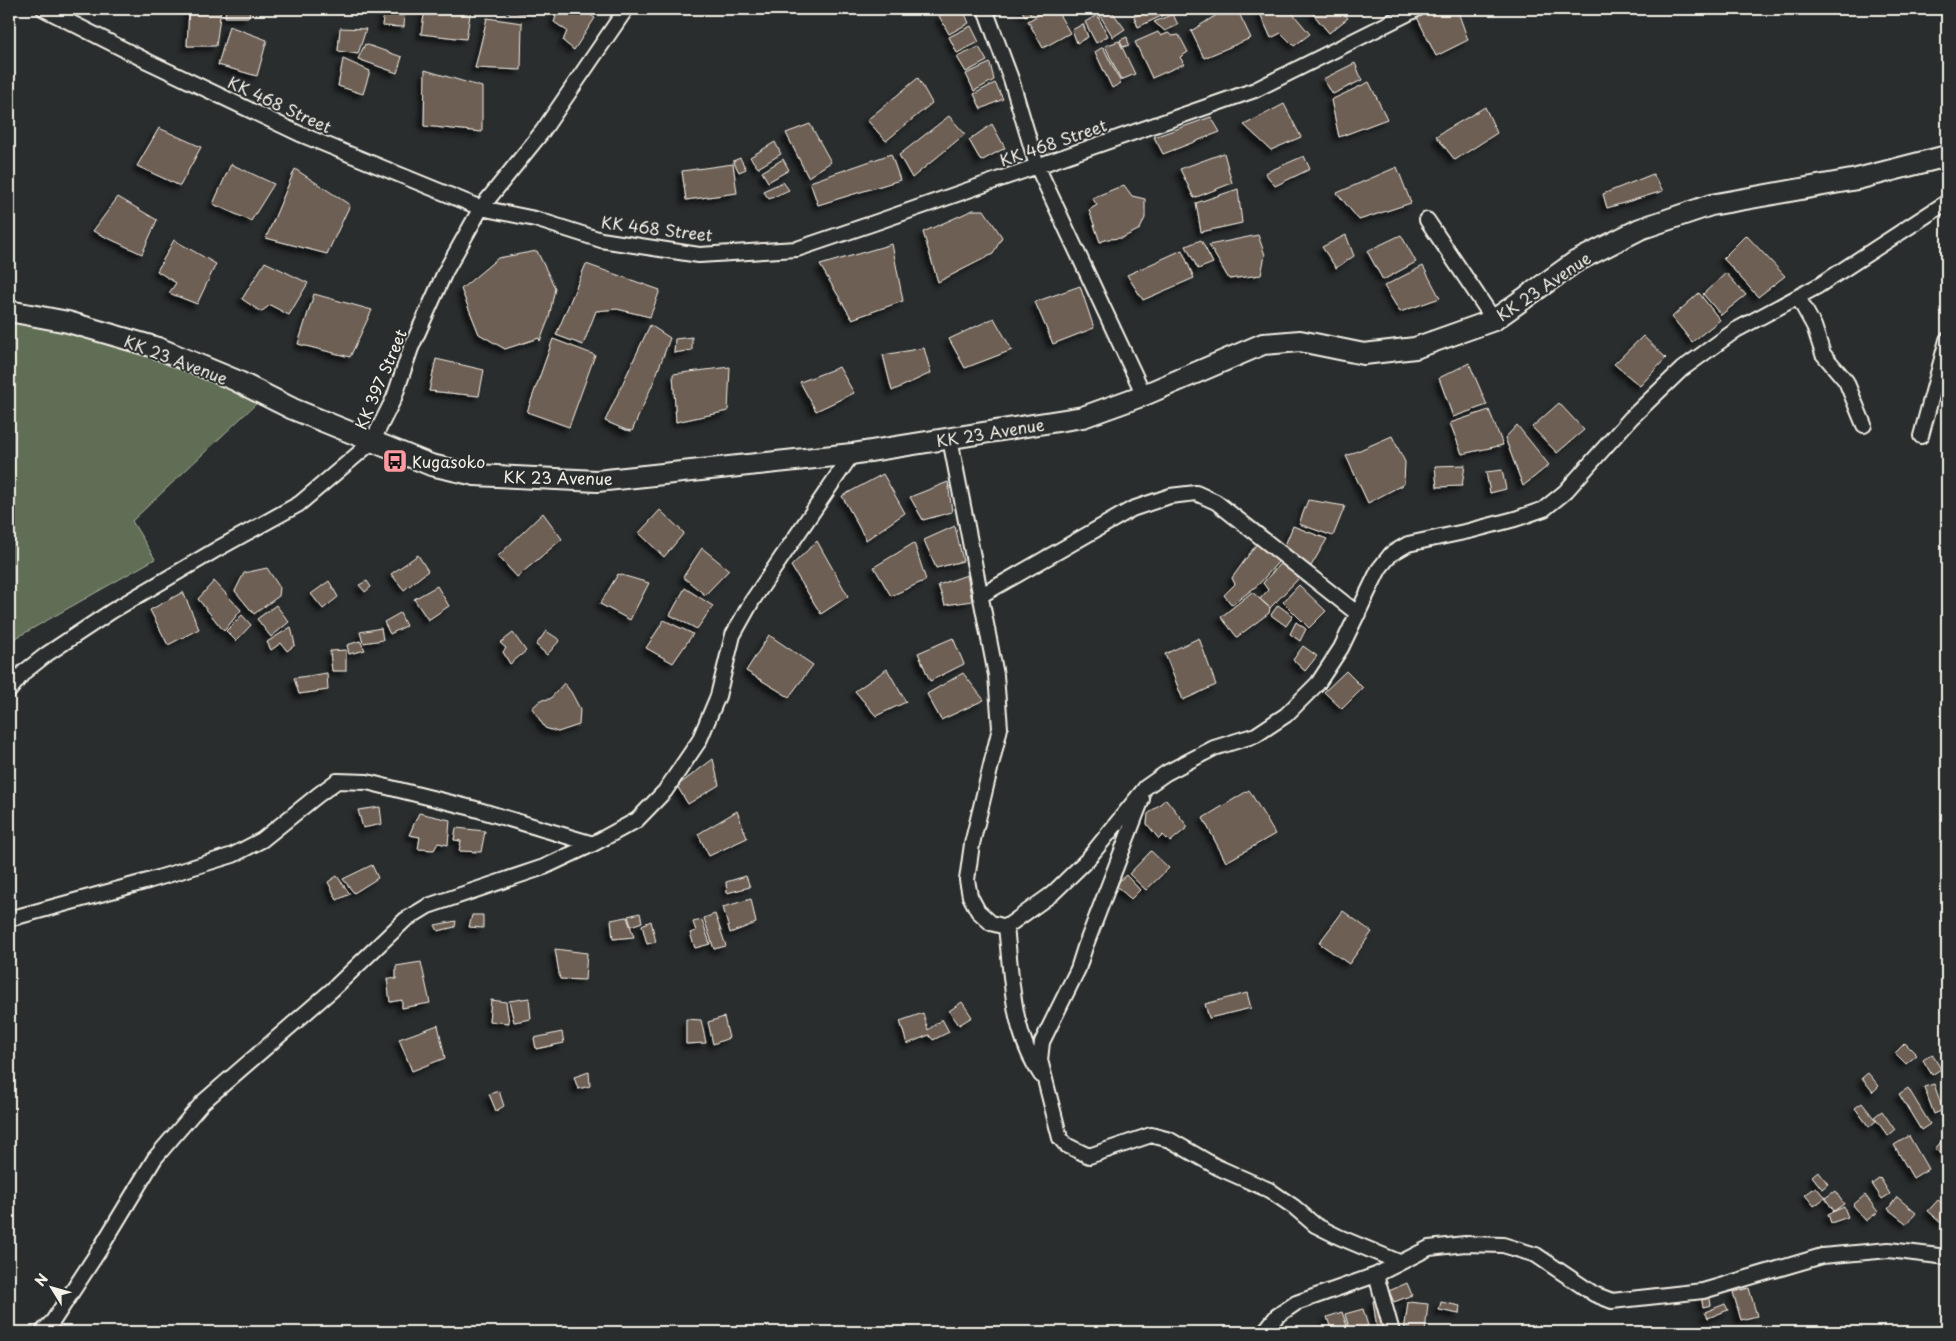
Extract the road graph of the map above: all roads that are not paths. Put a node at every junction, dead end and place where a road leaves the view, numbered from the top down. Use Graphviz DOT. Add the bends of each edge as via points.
graph roads {
  1 [pos="44,9"];
  2 [pos="626,9"];
  3 [pos="985,9"];
  4 [pos="1417,9"];
  5 [pos="1947,156"];
  6 [pos="1037,166"];
  7 [pos="1947,202"];
  8 [pos="481,208"];
  9 [pos="1427,220"];
  10 [pos="1798,297"];
  11 [pos="9,311"];
  12 [pos="1494,320"];
  13 [pos="1947,340"];
  14 [pos="1144,395"];
  15 [pos="1864,425"];
  16 [pos="1921,436"];
  17 [pos="950,439"];
  18 [pos="372,442"];
  19 [pos="852,454"];
  20 [pos="980,596"];
  21 [pos="1358,614"];
  22 [pos="9,691"];
  23 [pos="1146,787"];
  24 [pos="593,844"];
  25 [pos="9,919"];
  26 [pos="1006,927"];
  27 [pos="1046,1084"];
  28 [pos="1947,1257"];
  29 [pos="1398,1262"];
  30 [pos="1376,1275"];
  31 [pos="42,1332"];
  32 [pos="1264,1332"];
  33 [pos="1392,1332"];
  1 -- 8 [label="street, KK 468 Street" via="300,134"];
  2 -- 8 [label="street, KK 397 Street" via="542,132"];
  3 -- 6 [label="street" via="1011,78"];
  4 -- 6 [label="street, KK 468 Street" via="1255,90"];
  5 -- 12 [label="main road, KK 23 Avenue" via="1857,180 1711,205 1640,229 1575,262"];
  6 -- 8 [label="street, KK 468 Street" via="797,249 699,255 601,240 535,219"];
  6 -- 14 [label="street"];
  7 -- 10 [label="street"];
  8 -- 18 [label="street, KK 397 Street" via="445,272 411,348 394,398"];
  9 -- 12 [label="street"];
  10 -- 15 [label="street" via="1814,326 1823,354 1846,381"];
  10 -- 21 [label="street" via="1736,330 1682,369 1631,418 1565,492 1544,509 1469,531 1408,544 1391,554 1379,570"];
  11 -- 18 [label="main road, KK 23 Avenue" via="68,322 158,348"];
  12 -- 14 [label="main road, KK 23 Avenue" via="1415,348 1364,354 1300,341 1263,344"];
  13 -- 16 [label="street"];
  14 -- 17 [label="main road, KK 23 Avenue" via="1083,417"];
  17 -- 19 [label="main road, KK 23 Avenue"];
  17 -- 20 [label="street"];
  18 -- 19 [label="main road, KK 23 Avenue" via="431,465 475,475 597,481"];
  18 -- 22 [label="street, KK 397 Street" via="299,504 112,611 47,654 24,672"];
  19 -- 24 [label="street" via="752,601 733,635 718,696 699,741 666,791 637,820"];
  20 -- 21 [label="street" via="1132,510 1170,496 1196,494 1216,502"];
  20 -- 26 [label="street" via="996,675 1000,728 972,844 967,880 970,896 978,911 991,923"];
  21 -- 23 [label="street" via="1318,683 1286,715 1256,735 1214,748"];
  23 -- 26 [label="street" via="1087,860 1052,894"];
  23 -- 27 [label="street" via="1078,969 1042,1042 1040,1060"];
  24 -- 25 [label="street" via="472,808 367,782 337,781 262,840 233,855"];
  24 -- 31 [label="street" via="544,868 428,906 405,920 332,990 203,1102 155,1158 53,1321"];
  26 -- 27 [label="street" via="1016,1020 1024,1046"];
  27 -- 29 [label="street" via="1060,1138 1066,1145 1090,1156 1151,1135 1170,1140 1216,1167 1269,1190 1315,1225"];
  28 -- 29 [label="street" via="1889,1250 1822,1256 1703,1291 1612,1301 1594,1294 1536,1255 1503,1245 1465,1244 1429,1248"];
  29 -- 30 [label="street"];
  30 -- 32 [label="street" via="1296,1303 1276,1316"];
  30 -- 33 [label="street"];
}
